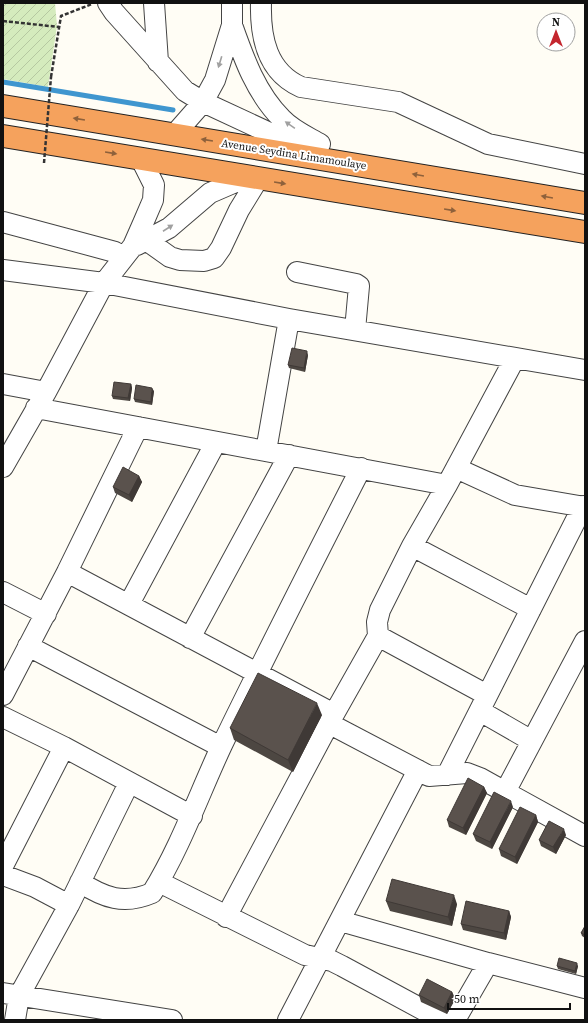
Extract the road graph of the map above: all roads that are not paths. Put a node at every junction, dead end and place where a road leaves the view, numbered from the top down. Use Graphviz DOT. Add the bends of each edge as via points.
graph roads {
  1 [pos="108,3"];
  2 [pos="154,3"];
  3 [pos="232,3"];
  4 [pos="261,3"];
  5 [pos="232,25"];
  6 [pos="158,62"];
  7 [pos="203,102"];
  8 [pos="3,106"];
  9 [pos="174,135"];
  10 [pos="3,136"];
  11 [pos="141,159"];
  12 [pos="325,159"];
  13 [pos="361,164"];
  14 [pos="585,164"];
  15 [pos="252,178"];
  16 [pos="585,203"];
  17 [pos="3,222"];
  18 [pos="585,232"];
  19 [pos="134,248"];
  20 [pos="3,270"];
  21 [pos="297,272"];
  22 [pos="104,283"];
  23 [pos="289,319"];
  24 [pos="355,330"];
  25 [pos="515,358"];
  26 [pos="585,370"];
  27 [pos="3,384"];
  28 [pos="41,400"];
  29 [pos="138,427"];
  30 [pos="216,442"];
  31 [pos="266,451"];
  32 [pos="289,455"];
  33 [pos="3,467"];
  34 [pos="361,468"];
  35 [pos="452,476"];
  36 [pos="584,507"];
  37 [pos="412,546"];
  38 [pos="68,572"];
  39 [pos="3,592"];
  40 [pos="129,604"];
  41 [pos="531,609"];
  42 [pos="46,614"];
  43 [pos="378,636"];
  44 [pos="190,638"];
  45 [pos="28,646"];
  46 [pos="584,647"];
  47 [pos="257,674"];
  48 [pos="3,695"];
  49 [pos="483,703"];
  50 [pos="3,717"];
  51 [pos="332,719"];
  52 [pos="532,741"];
  53 [pos="221,747"];
  54 [pos="64,748"];
  55 [pos="418,770"];
  56 [pos="447,775"];
  57 [pos="129,783"];
  58 [pos="505,792"];
  59 [pos="192,816"];
  60 [pos="583,829"];
  61 [pos="3,866"];
  62 [pos="3,875"];
  63 [pos="80,882"];
  64 [pos="159,882"];
  65 [pos="68,905"];
  66 [pos="226,917"];
  67 [pos="340,921"];
  68 [pos="320,959"];
  69 [pos="488,963"];
  70 [pos="583,983"];
  71 [pos="11,994"];
  72 [pos="15,1020"];
  73 [pos="172,1020"];
  74 [pos="288,1020"];
  75 [pos="442,1020"];
  76 [pos="455,1020"];
  1 -- 6 [label="street"];
  2 -- 6 [label="street"];
  3 -- 5 [label="street"];
  4 -- 14 [label="street" via="260,15 270,60 288,81 301,87 398,102 488,144"];
  5 -- 7 [label="street, one-way" via="215,80"];
  13 -- 5 [label="street, one-way" via="327,148 283,120 266,100 250,74"];
  6 -- 7 [label="street" via="184,91"];
  7 -- 9 [label="street"];
  7 -- 12 [label="street"];
  9 -- 8 [label="highway, Avenue Seydina Limamoulaye, one-way"];
  12 -- 9 [label="highway, Avenue Seydina Limamoulaye, one-way"];
  10 -- 11 [label="highway, one-way"];
  11 -- 15 [label="highway"];
  11 -- 19 [label="street" via="154,185 153,200"];
  12 -- 13 [label="highway, Avenue Seydina Limamoulaye"];
  16 -- 13 [label="highway, Avenue Seydina Limamoulaye, one-way"];
  15 -- 18 [label="highway, one-way"];
  19 -- 15 [label="street, one-way" via="169,228 210,193"];
  15 -- 19 [label="street" via="221,248 214,258 204,261 175,259"];
  17 -- 19 [label="street" via="115,252"];
  19 -- 22 [label="street"];
  20 -- 22 [label="street"];
  21 -- 24 [label="street" via="359,286"];
  22 -- 23 [label="street"];
  22 -- 28 [label="street"];
  23 -- 24 [label="street"];
  23 -- 31 [label="street"];
  24 -- 25 [label="street"];
  25 -- 26 [label="street"];
  25 -- 35 [label="street"];
  27 -- 28 [label="street"];
  28 -- 29 [label="street"];
  28 -- 33 [label="street"];
  29 -- 30 [label="street"];
  29 -- 38 [label="street"];
  30 -- 31 [label="street"];
  30 -- 40 [label="street"];
  31 -- 32 [label="street"];
  32 -- 34 [label="street"];
  32 -- 44 [label="street"];
  34 -- 35 [label="street"];
  34 -- 47 [label="street"];
  35 -- 36 [label="street" via="515,495"];
  35 -- 37 [label="street"];
  36 -- 41 [label="street"];
  37 -- 41 [label="street"];
  37 -- 43 [label="street" via="380,610 377,622"];
  38 -- 40 [label="street"];
  38 -- 42 [label="street"];
  39 -- 42 [label="street"];
  40 -- 44 [label="street"];
  41 -- 49 [label="street"];
  42 -- 45 [label="street"];
  43 -- 49 [label="street"];
  43 -- 51 [label="street"];
  44 -- 47 [label="street"];
  45 -- 48 [label="street"];
  45 -- 53 [label="street"];
  46 -- 52 [label="street"];
  47 -- 51 [label="street"];
  47 -- 53 [label="street"];
  49 -- 52 [label="street"];
  49 -- 56 [label="street"];
  50 -- 54 [label="street"];
  51 -- 55 [label="street"];
  51 -- 66 [label="street"];
  52 -- 58 [label="street"];
  53 -- 59 [label="street"];
  54 -- 57 [label="street"];
  54 -- 61 [label="street"];
  55 -- 56 [label="street" via="429,776"];
  55 -- 67 [label="street"];
  56 -- 58 [label="street" via="467,774"];
  57 -- 59 [label="street"];
  57 -- 63 [label="street"];
  58 -- 60 [label="street"];
  59 -- 64 [label="street"];
  62 -- 65 [label="street" via="35,887"];
  63 -- 64 [label="street" via="97,893 112,898 129,899 152,893"];
  63 -- 65 [label="street"];
  64 -- 66 [label="street"];
  65 -- 71 [label="street"];
  66 -- 68 [label="street" via="305,955"];
  67 -- 68 [label="street"];
  67 -- 69 [label="street"];
  68 -- 74 [label="street"];
  68 -- 75 [label="street" via="342,966"];
  69 -- 70 [label="street"];
  69 -- 76 [label="street"];
  71 -- 72 [label="street"];
  71 -- 73 [label="street"];
}
